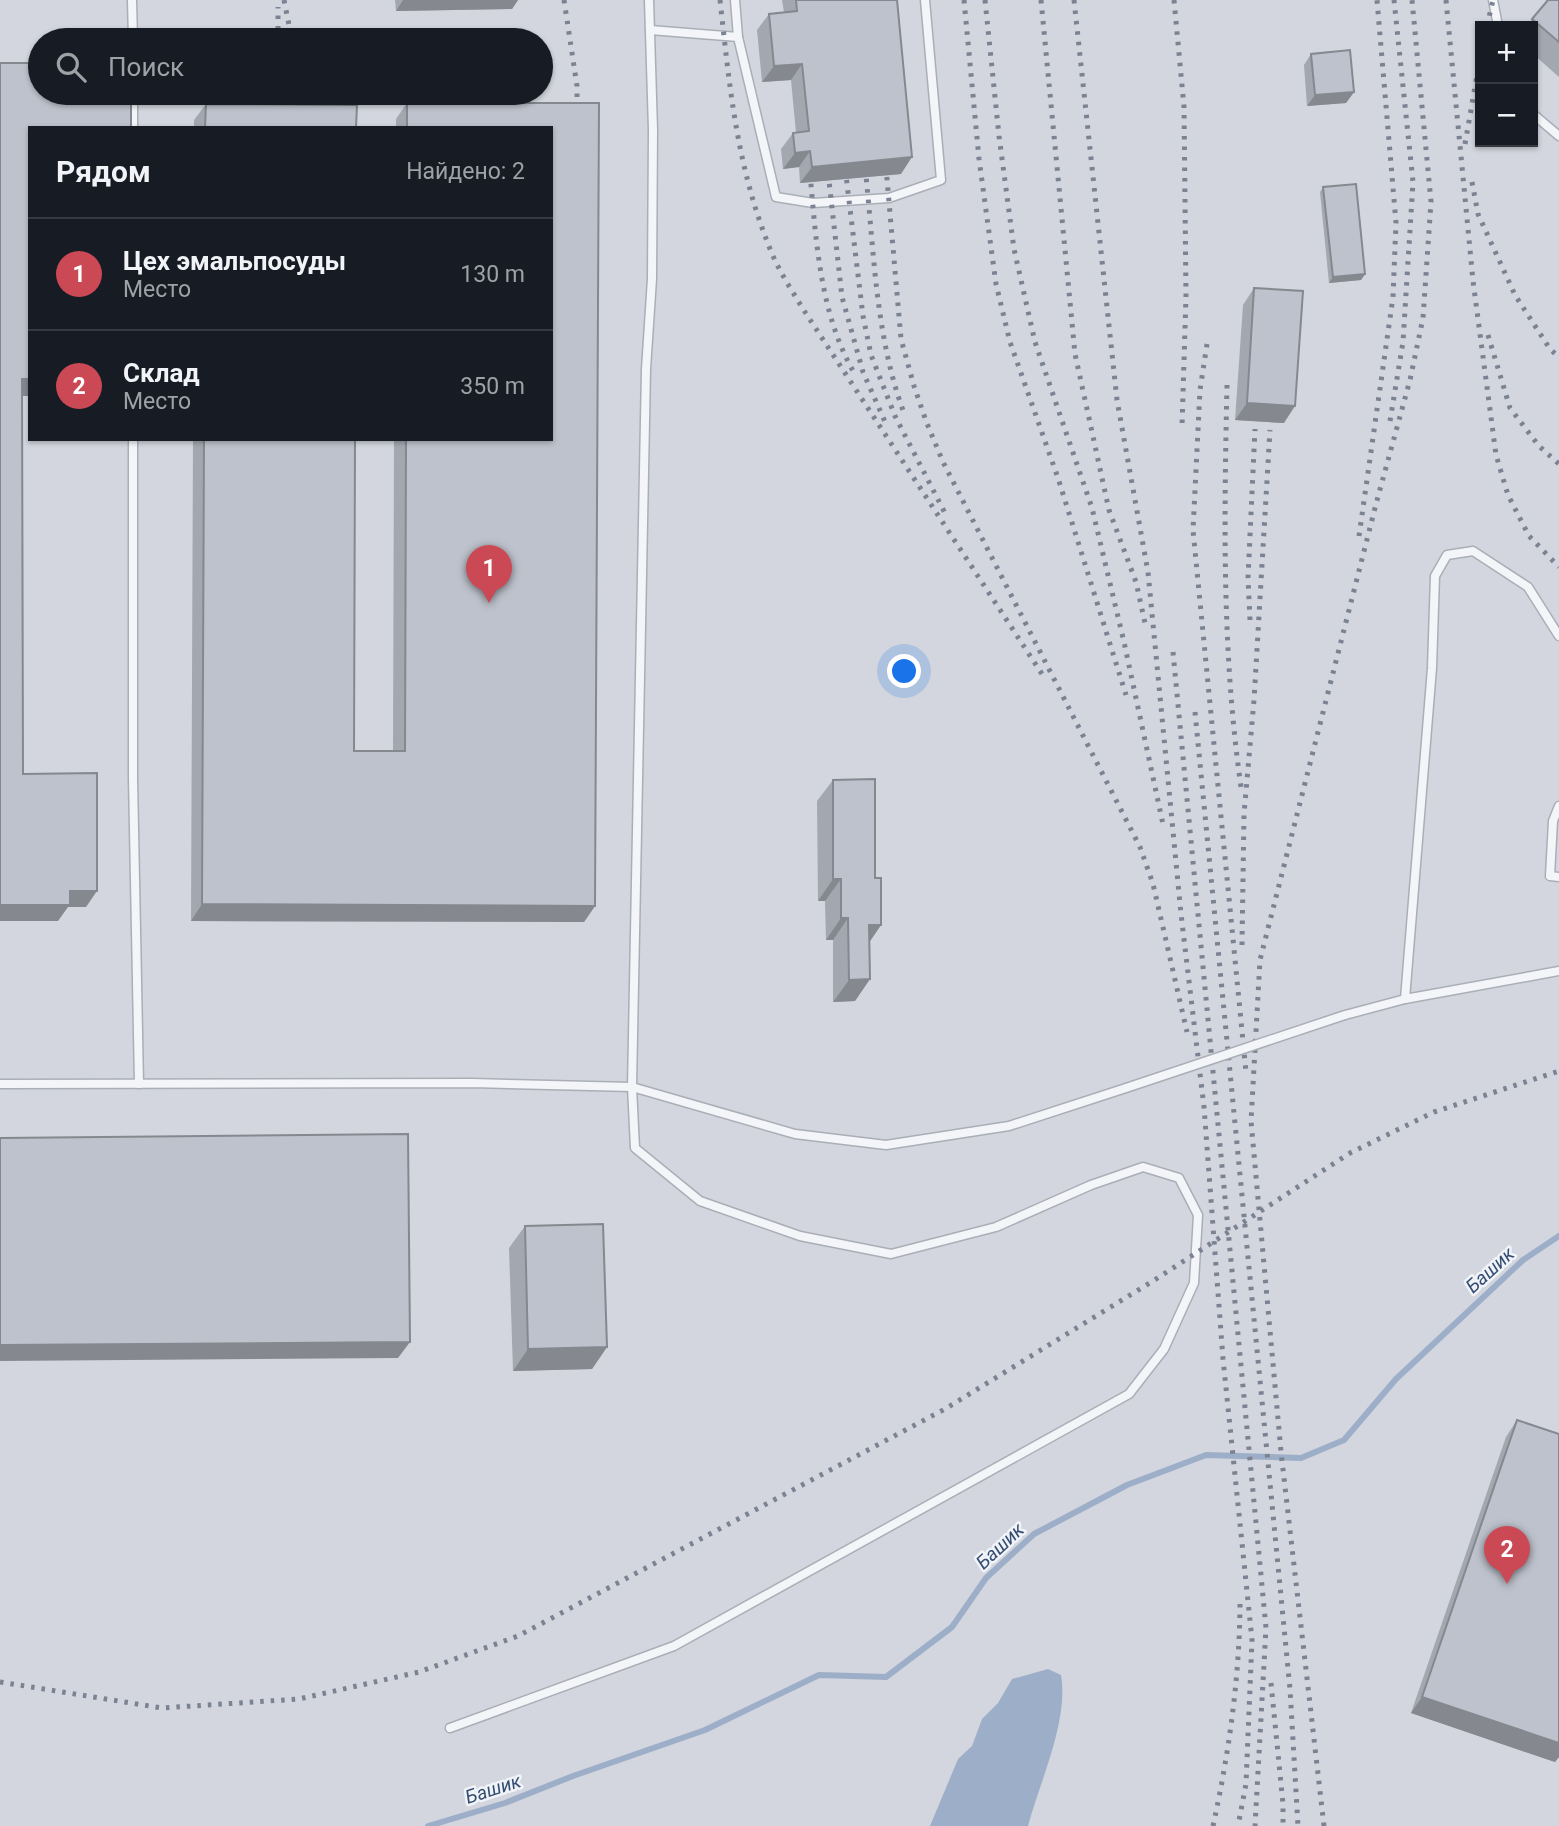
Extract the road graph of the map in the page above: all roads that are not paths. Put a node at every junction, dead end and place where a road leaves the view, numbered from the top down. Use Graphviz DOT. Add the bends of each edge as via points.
graph roads {
  1 [pos="132,0"];
  2 [pos="649,0"];
  3 [pos="735,0"];
  4 [pos="925,0"];
  5 [pos="1493,0"];
  6 [pos="1497,21"];
  7 [pos="133,28"];
  8 [pos="650,30"];
  9 [pos="738,37"];
  10 [pos="133,105"];
  11 [pos="1538,118"];
  12 [pos="133,126"];
  13 [pos="1559,136"];
  14 [pos="133,441"];
  15 [pos="1559,636"];
  16 [pos="1559,806"];
  17 [pos="1559,877"];
  18 [pos="1559,971"];
  19 [pos="1405,999"];
  20 [pos="0,1084"];
  21 [pos="139,1084"];
  22 [pos="632,1087"];
  23 [pos="450,1728"];
  1 -- 7 [label="lane"];
  2 -- 8 [label="lane"];
  3 -- 9 [label="lane"];
  4 -- 9 [label="lane" via="941,180 889,198 813,203 776,197"];
  5 -- 6 [label="lane"];
  8 -- 9 [label="lane"];
  8 -- 22 [label="lane" via="652,279 645,383"];
  10 -- 12 [label="lane"];
  11 -- 13 [label="lane"];
  14 -- 21 [label="lane"];
  15 -- 19 [label="lane" via="1528,587 1473,551 1447,555 1435,576"];
  16 -- 17 [label="lane" via="1553,821 1550,877"];
  18 -- 19 [label="lane"];
  19 -- 22 [label="lane, bridge" via="1009,1126 886,1145 795,1134"];
  20 -- 21 [label="lane"];
  21 -- 22 [label="lane"];
  22 -- 23 [label="lane" via="635,1148 700,1201 800,1236 891,1254 996,1227 1143,1167 1179,1178 1198,1215 1194,1283 1164,1349 1129,1394 674,1646"];
}
